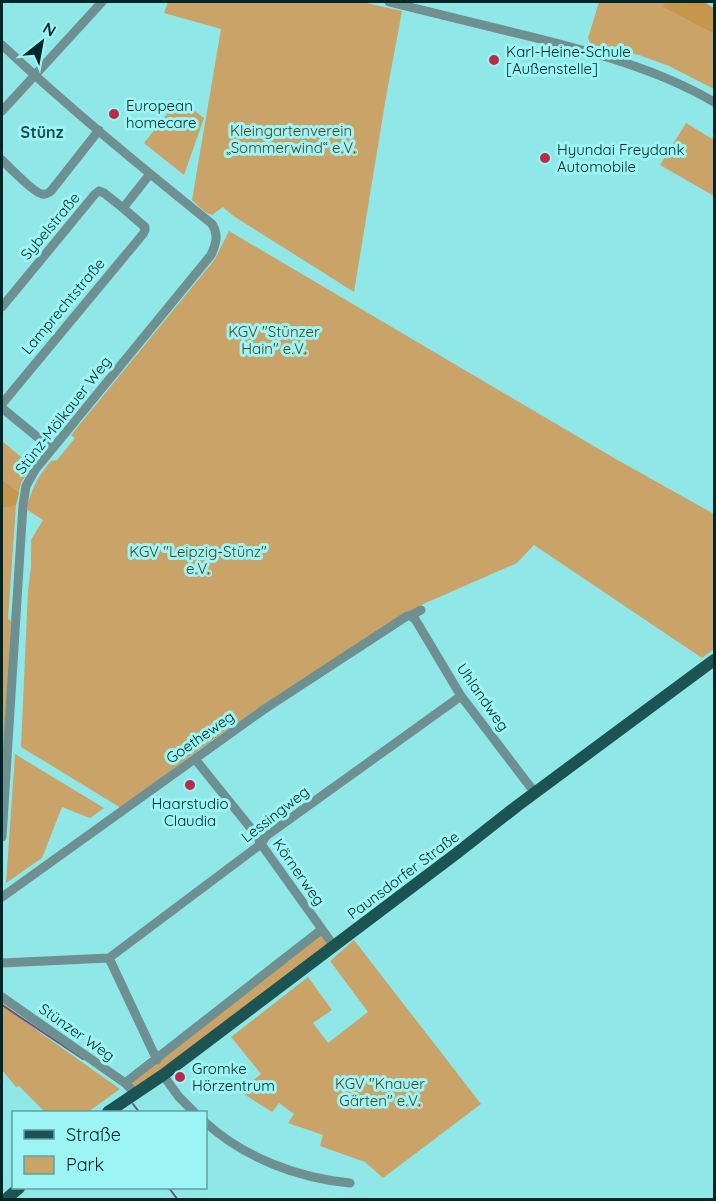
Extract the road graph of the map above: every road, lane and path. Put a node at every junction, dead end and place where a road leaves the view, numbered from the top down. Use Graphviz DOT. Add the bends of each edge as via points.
graph roads {
  1 [pos="102,2"];
  2 [pos="389,2"];
  3 [pos="2,45"];
  4 [pos="34,75"];
  5 [pos="714,102"];
  6 [pos="2,111"];
  7 [pos="99,130"];
  8 [pos="2,160"];
  9 [pos="150,174"];
  10 [pos="123,208"];
  11 [pos="2,307"];
  12 [pos="2,406"];
  13 [pos="52,449"];
  14 [pos="421,610"];
  15 [pos="410,616"];
  16 [pos="714,660"];
  17 [pos="461,696"];
  18 [pos="195,759"];
  19 [pos="535,793"];
  20 [pos="2,837"];
  21 [pos="261,844"];
  22 [pos="2,897"];
  23 [pos="321,930"];
  24 [pos="334,946"];
  25 [pos="109,958"];
  26 [pos="2,963"];
  27 [pos="2,997"];
  28 [pos="157,1060"];
  29 [pos="163,1075"];
  30 [pos="125,1083"];
  31 [pos="135,1093"];
  32 [pos="111,1111"];
  33 [pos="192,1111"];
  34 [pos="207,1124"];
  35 [pos="350,1183"];
  36 [pos="18,1189"];
  37 [pos="5,1200"];
  1 -- 4 [label="street"];
  2 -- 5 [label="street" via="616,60"];
  3 -- 4 [label="street"];
  4 -- 6 [label="street"];
  4 -- 7 [label="street"];
  7 -- 8 [label="street" via="46,195 30,187"];
  7 -- 9 [label="street"];
  9 -- 10 [label="street"];
  9 -- 13 [label="street, Stünz-Mölkauer Weg" via="212,224 216,245"];
  10 -- 11 [label="street, Sybelstraße" via="104,193 95,194"];
  10 -- 12 [label="street, Lamprechtstraße" via="145,226 143,234"];
  12 -- 13 [label="street"];
  13 -- 20 [label="street, Stünz-Mölkauer Weg" via="29,478 23,505"];
  14 -- 15 [label="street, Goetheweg"];
  15 -- 17 [label="street, Uhlandweg"];
  15 -- 18 [label="street, Goetheweg" via="313,676"];
  16 -- 19 [label="main road, Paunsdorfer Straße"];
  17 -- 19 [label="street, Uhlandweg"];
  17 -- 21 [label="street, Lessingweg" via="266,836"];
  18 -- 21 [label="street, Körnerweg"];
  18 -- 22 [label="street, Goetheweg"];
  19 -- 24 [label="main road, Paunsdorfer Straße"];
  21 -- 23 [label="street, Körnerweg"];
  21 -- 25 [label="street, Lessingweg"];
  23 -- 24 [label="street, Körnerweg"];
  23 -- 28 [label="street"];
  24 -- 29 [label="main road, Paunsdorfer Straße"];
  25 -- 26 [label="street"];
  25 -- 28 [label="street"];
  27 -- 30 [label="street, Stünzer Weg"];
  28 -- 30 [label="street"];
  29 -- 31 [label="main road, Paunsdorfer Straße"];
  29 -- 33 [label="street"];
  30 -- 31 [label="street, Stünzer Weg"];
  31 -- 32 [label="main road, Paunsdorfer Straße"];
  34 -- 35 [label="street" via="236,1146 275,1166"];
  36 -- 37 [label="main road"];
}
